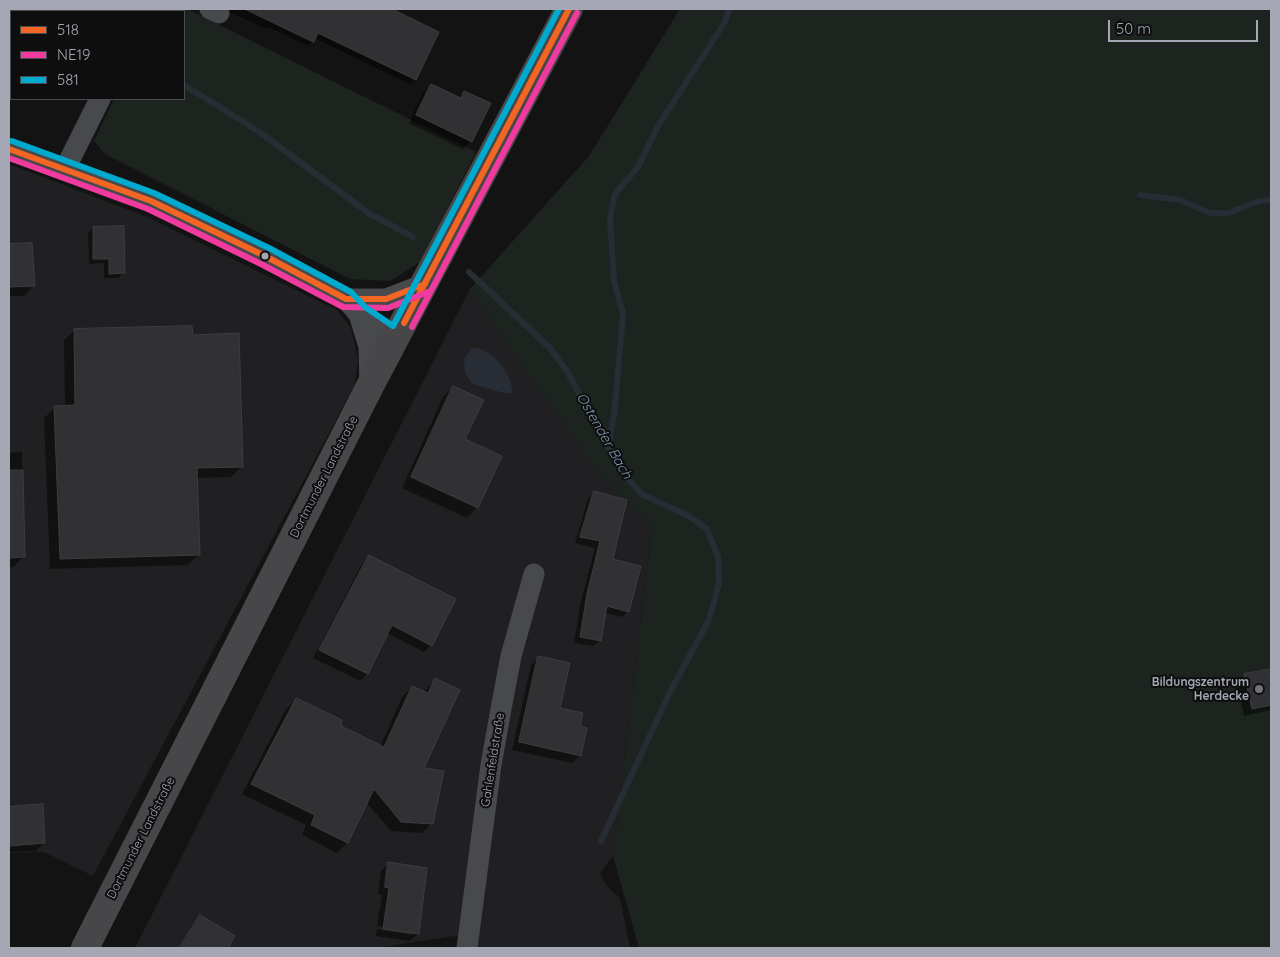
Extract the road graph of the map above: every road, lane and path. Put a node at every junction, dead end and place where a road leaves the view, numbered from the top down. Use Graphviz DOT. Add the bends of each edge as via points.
graph roads {
  1 [pos="570,9"];
  2 [pos="100,100"];
  3 [pos="9,149"];
  4 [pos="66,169"];
  5 [pos="425,284"];
  6 [pos="353,306"];
  7 [pos="396,339"];
  8 [pos="370,386"];
  9 [pos="534,574"];
  10 [pos="85,948"];
  11 [pos="467,948"];
  1 -- 5 [label="main road, Dortmunder Landstraße"];
  2 -- 4 [label="street"];
  3 -- 4 [label="street"];
  4 -- 6 [label="street" via="151,201 264,256"];
  5 -- 6 [label="street" via="386,299"];
  5 -- 7 [label="main road, Dortmunder Landstraße"];
  6 -- 7 [label="street"];
  6 -- 8 [label="street" via="369,347"];
  7 -- 8 [label="main road, Dortmunder Landstraße"];
  8 -- 10 [label="main road, Dortmunder Landstraße"];
  9 -- 11 [label="street, Gahlenfeldstraße" via="511,656 493,756"];
}
